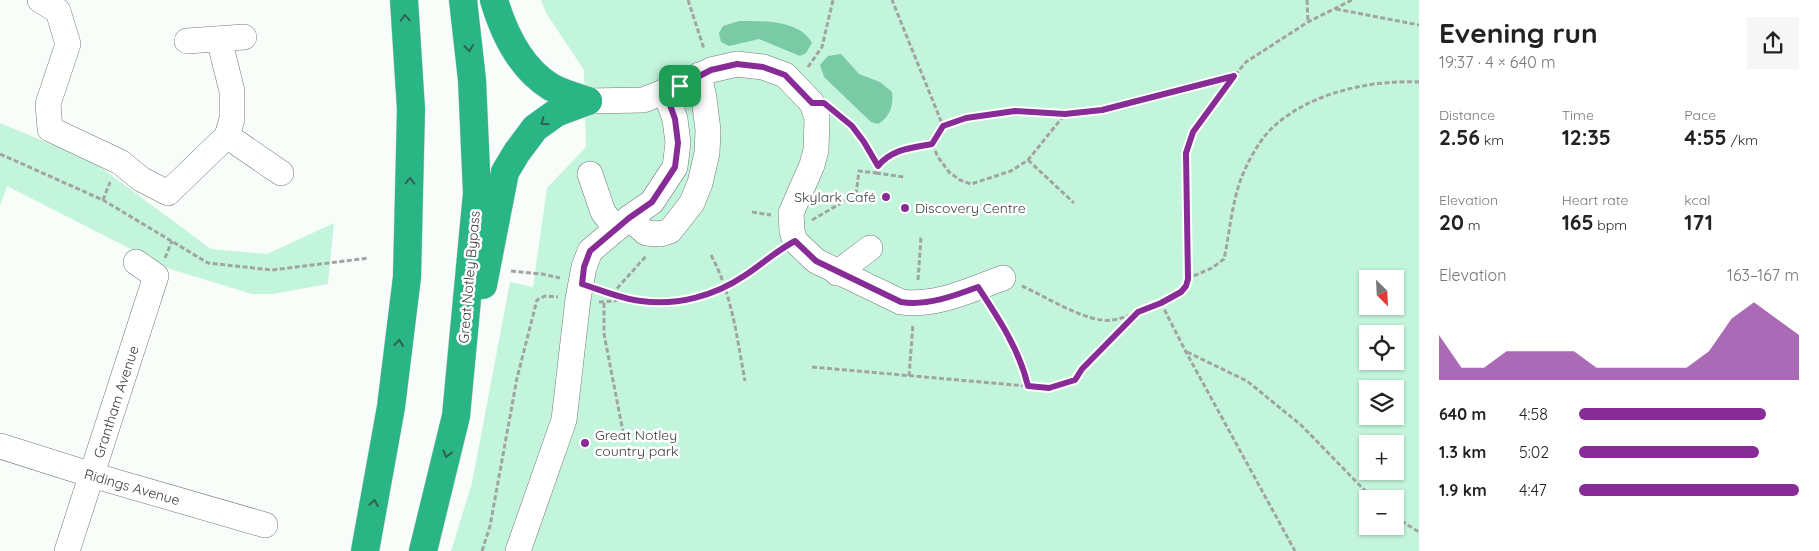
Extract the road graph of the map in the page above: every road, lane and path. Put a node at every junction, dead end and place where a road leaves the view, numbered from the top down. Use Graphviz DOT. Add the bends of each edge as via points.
graph roads {
  1 [pos="40,0"];
  2 [pos="404,0"];
  3 [pos="463,0"];
  4 [pos="494,0"];
  5 [pos="688,0"];
  6 [pos="833,0"];
  7 [pos="892,0"];
  8 [pos="1307,0"];
  9 [pos="1352,0"];
  10 [pos="1336,9"];
  11 [pos="1308,22"];
  12 [pos="1419,25"];
  13 [pos="244,38"];
  14 [pos="219,39"];
  15 [pos="187,42"];
  16 [pos="705,73"];
  17 [pos="1234,76"];
  18 [pos="1419,82"];
  19 [pos="795,84"];
  20 [pos="654,96"];
  21 [pos="588,101"];
  22 [pos="812,103"];
  23 [pos="1065,114"];
  24 [pos="943,126"];
  25 [pos="230,127"];
  26 [pos="932,144"];
  27 [pos="0,154"];
  28 [pos="1028,160"];
  29 [pos="878,166"];
  30 [pos="281,173"];
  31 [pos="876,173"];
  32 [pos="590,174"];
  33 [pos="904,177"];
  34 [pos="855,202"];
  35 [pos="867,203"];
  36 [pos="1074,203"];
  37 [pos="622,224"];
  38 [pos="801,232"];
  39 [pos="870,248"];
  40 [pos="647,254"];
  41 [pos="711,255"];
  42 [pos="369,258"];
  43 [pos="136,262"];
  44 [pos="511,271"];
  45 [pos="837,272"];
  46 [pos="1003,278"];
  47 [pos="1188,279"];
  48 [pos="725,287"];
  49 [pos="978,287"];
  50 [pos="580,292"];
  51 [pos="612,294"];
  52 [pos="604,303"];
  53 [pos="1161,303"];
  54 [pos="1138,312"];
  55 [pos="1186,352"];
  56 [pos="812,367"];
  57 [pos="744,381"];
  58 [pos="1028,386"];
  59 [pos="456,416"];
  60 [pos="624,442"];
  61 [pos="0,446"];
  62 [pos="92,475"];
  63 [pos="1364,490"];
  64 [pos="1404,522"];
  65 [pos="265,525"];
  66 [pos="1419,532"];
  67 [pos="67,551"];
  68 [pos="365,551"];
  69 [pos="423,551"];
  70 [pos="482,551"];
  71 [pos="518,551"];
  72 [pos="1295,551"];
  1 -- 25 [label="street" via="58,11 68,44 48,104 50,130 120,162 141,179 168,193"];
  68 -- 2 [label="highway, one-way" via="391,407 407,278 411,110"];
  3 -- 59 [label="highway, Great Notley Bypass, one-way" via="472,80 477,193"];
  4 -- 21 [label="highway" via="516,54 538,78 553,88"];
  5 -- 16 [label="path"];
  6 -- 19 [label="path" via="822,47"];
  7 -- 24 [label="path"];
  8 -- 11 [label="path"];
  9 -- 10 [label="path"];
  10 -- 11 [label="path"];
  10 -- 12 [label="path"];
  11 -- 17 [label="path" via="1246,62"];
  13 -- 14 [label="street"];
  14 -- 15 [label="street"];
  14 -- 25 [label="street" via="232,91"];
  16 -- 19 [label="street" via="737,64 763,67 785,75"];
  16 -- 20 [label="street"];
  16 -- 37 [label="street" via="707,153 692,203 670,231 646,234"];
  17 -- 23 [label="path" via="1102,110"];
  17 -- 47 [label="path" via="1193,132 1186,153"];
  18 -- 47 [label="path" via="1370,85 1336,92 1299,108 1270,129 1253,152 1238,188 1224,259"];
  19 -- 22 [label="street"];
  20 -- 21 [label="street"];
  20 -- 37 [label="street" via="666,134 663,162 656,182"];
  21 -- 59 [label="highway, one-way" via="556,113 535,128 505,172"];
  22 -- 29 [label="path" via="824,103 852,126"];
  22 -- 38 [label="street" via="817,118 816,150 792,207 792,231"];
  23 -- 24 [label="path" via="1015,111 957,120"];
  23 -- 28 [label="path"];
  24 -- 26 [label="path"];
  25 -- 30 [label="street"];
  26 -- 28 [label="path" via="949,172 971,184 1011,171"];
  26 -- 29 [label="path" via="899,150"];
  27 -- 42 [label="path" via="103,200 208,263 272,270"];
  28 -- 36 [label="path"];
  29 -- 31 [label="path"];
  31 -- 33 [label="path"];
  31 -- 34 [label="path" via="859,171"];
  32 -- 37 [label="street" via="603,212"];
  34 -- 35 [label="path"];
  34 -- 38 [label="path" via="848,199"];
  37 -- 50 [label="street" via="590,251"];
  38 -- 45 [label="street" via="816,261"];
  38 -- 48 [label="path"];
  39 -- 45 [label="street"];
  40 -- 51 [label="path"];
  41 -- 48 [label="path"];
  43 -- 62 [label="street, Grantham Avenue" via="156,276"];
  44 -- 50 [label="path" via="542,274"];
  45 -- 49 [label="street" via="901,302 915,304"];
  46 -- 49 [label="street"];
  46 -- 54 [label="path" via="1092,318 1111,320"];
  47 -- 53 [label="path" via="1181,292"];
  48 -- 51 [label="path" via="690,300 660,302"];
  48 -- 57 [label="path" via="733,313"];
  49 -- 58 [label="path" via="1009,334"];
  50 -- 51 [label="path"];
  50 -- 70 [label="path" via="537,300 517,378 490,526"];
  50 -- 71 [label="street" via="564,420"];
  52 -- 60 [label="path" via="604,334"];
  53 -- 54 [label="path"];
  53 -- 55 [label="path"];
  54 -- 58 [label="path" via="1075,380 1049,388"];
  55 -- 63 [label="path" via="1247,381 1301,425"];
  55 -- 72 [label="path"];
  56 -- 58 [label="path"];
  59 -- 69 [label="highway, Great Notley Bypass, one-way"];
  61 -- 62 [label="street, Ridings Avenue"];
  62 -- 65 [label="street, Ridings Avenue"];
  62 -- 67 [label="street, Grantham Avenue"];
  64 -- 66 [label="path"];
}
